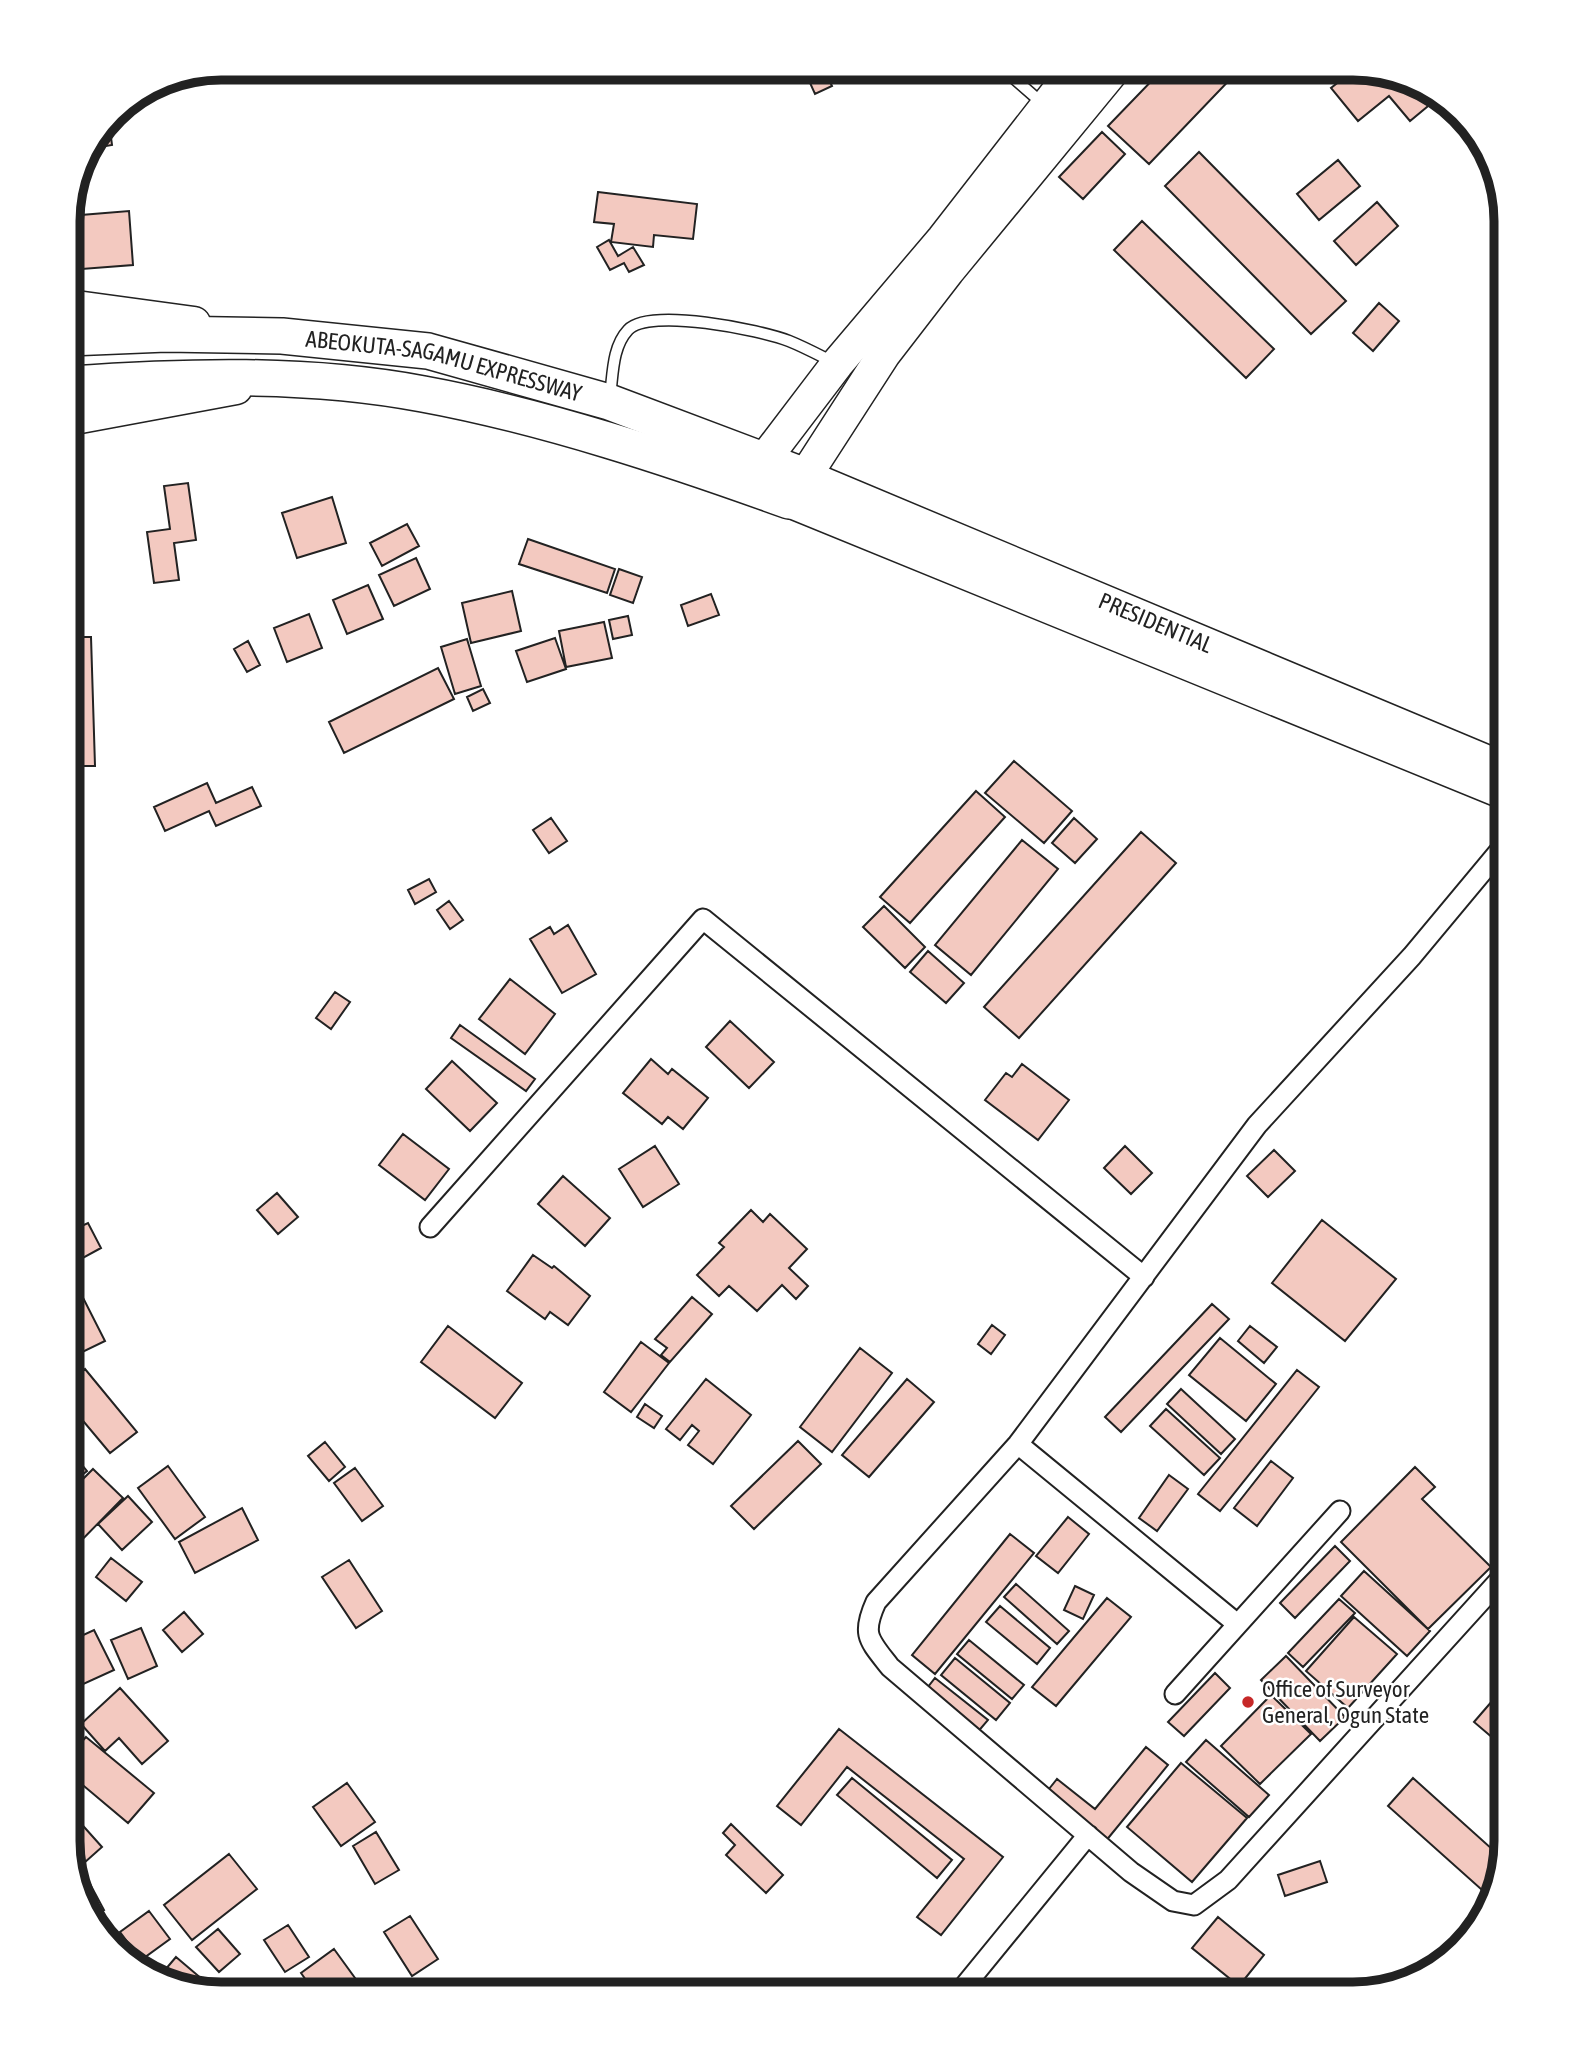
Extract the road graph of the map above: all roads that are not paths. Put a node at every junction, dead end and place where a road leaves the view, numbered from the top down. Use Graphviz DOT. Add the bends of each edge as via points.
graph roads {
  1 [pos="1017,81"];
  2 [pos="1065,81"];
  3 [pos="1104,81"];
  4 [pos="1045,106"];
  5 [pos="81,308"];
  6 [pos="282,336"];
  7 [pos="81,338"];
  8 [pos="837,364"];
  9 [pos="280,379"];
  10 [pos="81,383"];
  11 [pos="609,402"];
  12 [pos="81,417"];
  13 [pos="755,472"];
  14 [pos="797,488"];
  15 [pos="1494,764"];
  16 [pos="1494,788"];
  17 [pos="1494,858"];
  18 [pos="429,1227"];
  19 [pos="1144,1277"];
  20 [pos="1018,1444"];
  21 [pos="1340,1511"];
  22 [pos="1494,1586"];
  23 [pos="1236,1623"];
  24 [pos="1175,1694"];
  25 [pos="1088,1835"];
  26 [pos="968,1982"];
  1 -- 4 [label="lane"];
  2 -- 4 [label="main road"];
  3 -- 14 [label="main road" via="884,354"];
  4 -- 8 [label="main road" via="943,239"];
  5 -- 6 [label="main road"];
  6 -- 7 [label="highway, ABEOKUTA-SAGAMU EXPRESSWAY"];
  6 -- 11 [label="highway, ABEOKUTA-SAGAMU EXPRESSWAY" via="428,351"];
  8 -- 11 [label="lane" via="787,340 684,319 645,319 628,329 617,348"];
  8 -- 13 [label="main road"];
  9 -- 10 [label="highway, ABEOKUTA-SAGAMU EXPRESSWAY"];
  9 -- 12 [label="main road"];
  9 -- 13 [label="highway, ABEOKUTA-SAGAMU EXPRESSWAY" via="422,394 640,451"];
  11 -- 13 [label="highway, ABEOKUTA-SAGAMU EXPRESSWAY"];
  13 -- 14 [label="highway, ABEOKUTA-SAGAMU EXPRESSWAY"];
  14 -- 15 [label="main road, PRESIDENTIAL"];
  14 -- 16 [label="main road"];
  17 -- 19 [label="street" via="1412,956 1257,1125"];
  18 -- 19 [label="street" via="703,919"];
  19 -- 20 [label="street"];
  20 -- 23 [label="street"];
  20 -- 25 [label="street" via="876,1602 866,1624 869,1640 890,1667"];
  21 -- 23 [label="street"];
  22 -- 25 [label="street" via="1228,1880 1194,1905 1173,1901"];
  23 -- 24 [label="street"];
  25 -- 26 [label="street"];
}
